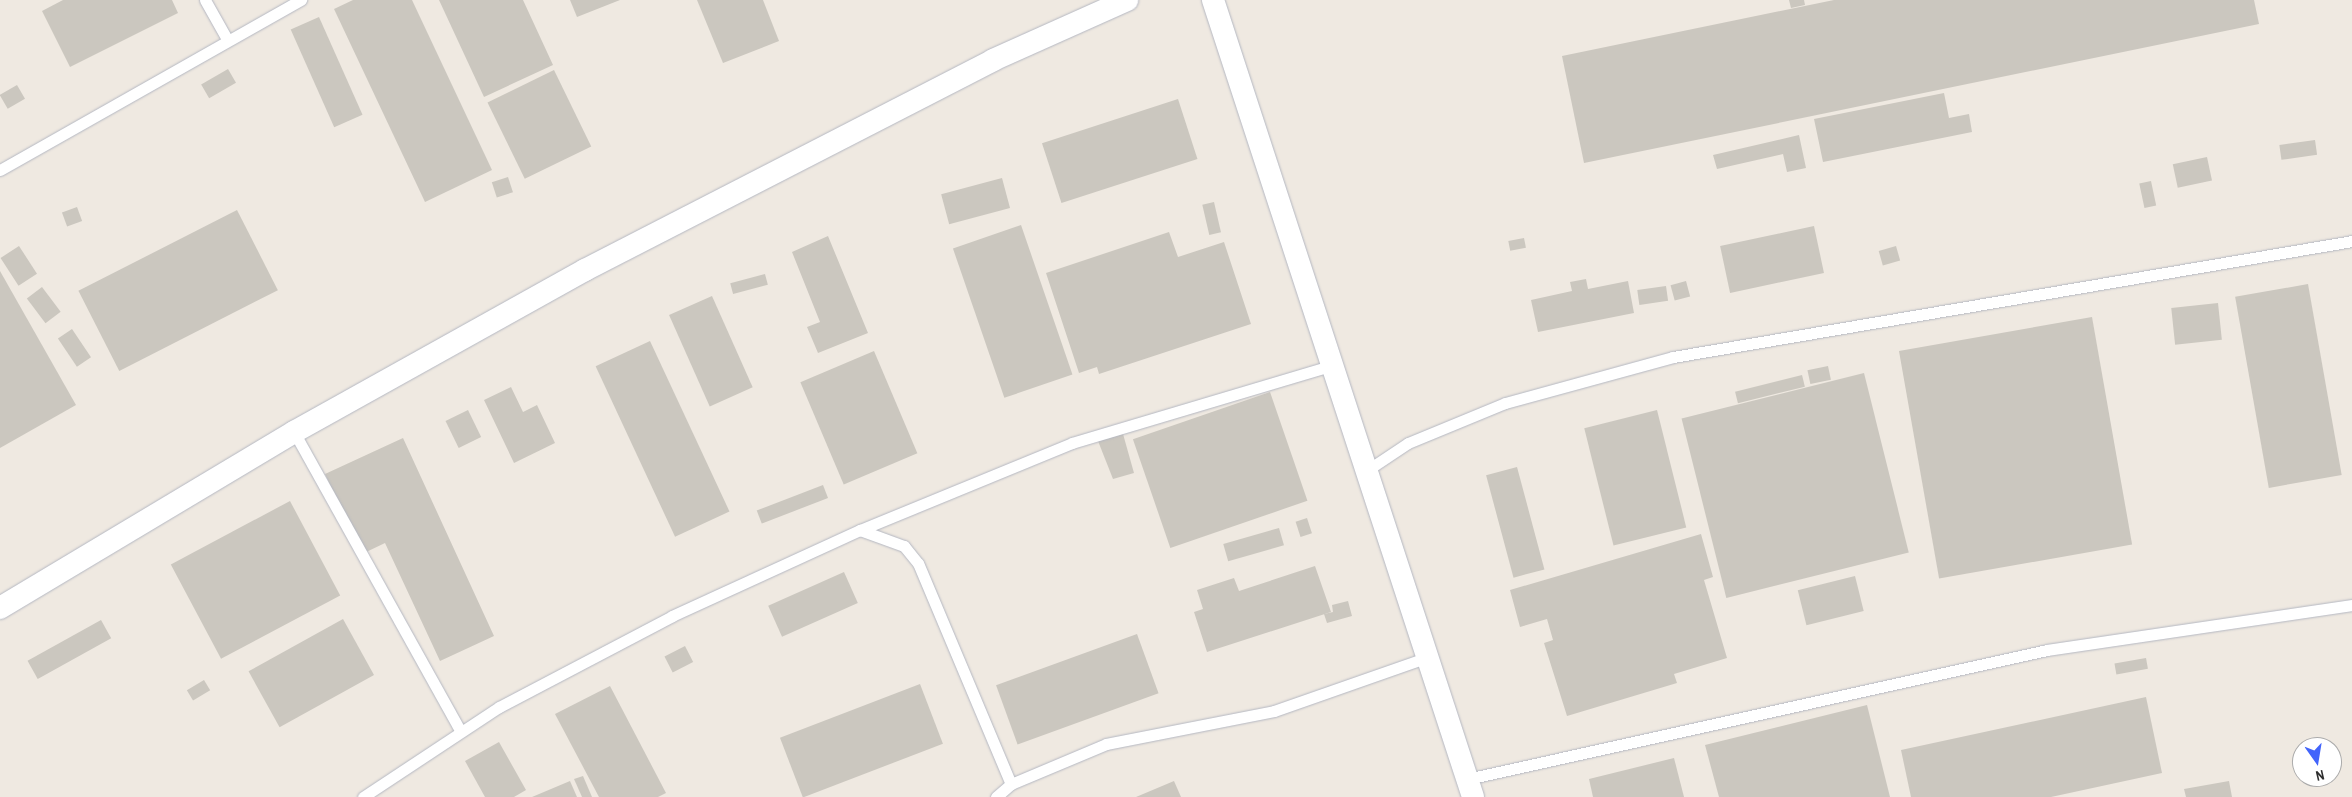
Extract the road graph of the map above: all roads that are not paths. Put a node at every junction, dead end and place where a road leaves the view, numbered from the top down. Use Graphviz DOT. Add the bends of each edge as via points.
graph roads {
  1 [pos="205,0"];
  2 [pos="301,0"];
  3 [pos="1127,0"];
  4 [pos="1213,0"];
  5 [pos="227,39"];
  6 [pos="0,170"];
  7 [pos="2352,241"];
  8 [pos="1332,366"];
  9 [pos="294,432"];
  10 [pos="1366,471"];
  11 [pos="860,530"];
  12 [pos="2352,605"];
  13 [pos="0,608"];
  14 [pos="1428,657"];
  15 [pos="459,729"];
  16 [pos="1011,784"];
  17 [pos="1470,788"];
  18 [pos="362,797"];
  19 [pos="996,797"];
  1 -- 5 [label="lane"];
  2 -- 5 [label="lane"];
  3 -- 9 [label="street" via="993,60 594,265"];
  4 -- 8 [label="street"];
  5 -- 6 [label="lane"];
  7 -- 10 [label="lane" via="1673,357 1505,403 1408,443"];
  8 -- 10 [label="street"];
  8 -- 11 [label="lane" via="1072,443"];
  9 -- 13 [label="street"];
  9 -- 15 [label="lane"];
  10 -- 14 [label="street"];
  11 -- 15 [label="lane" via="672,616"];
  11 -- 16 [label="lane" via="904,546 918,563"];
  12 -- 17 [label="lane" via="2047,650"];
  14 -- 16 [label="lane" via="1274,711 1106,744"];
  14 -- 17 [label="street"];
  15 -- 18 [label="lane"];
  16 -- 19 [label="lane"];
}
